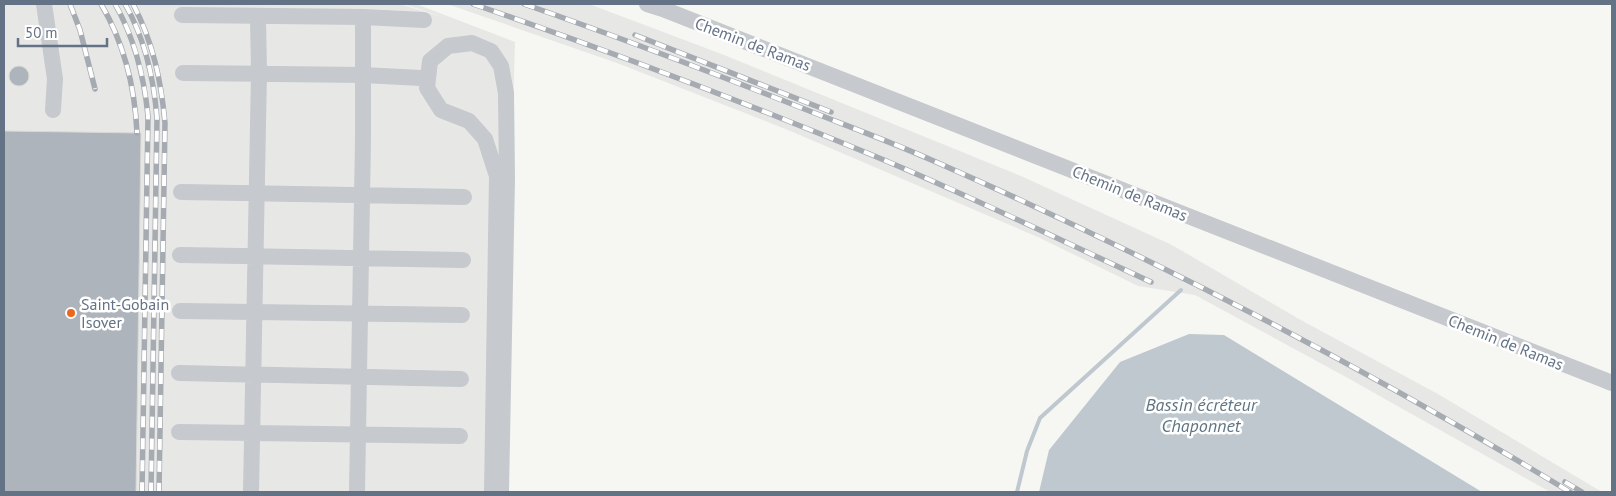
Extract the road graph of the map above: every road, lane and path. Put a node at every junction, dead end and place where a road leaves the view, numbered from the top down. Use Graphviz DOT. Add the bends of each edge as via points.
graph roads {
  1 [pos="44,4"];
  2 [pos="647,4"];
  3 [pos="182,16"];
  4 [pos="258,17"];
  5 [pos="363,17"];
  6 [pos="424,20"];
  7 [pos="183,73"];
  8 [pos="259,73"];
  9 [pos="363,75"];
  10 [pos="421,78"];
  11 [pos="53,110"];
  12 [pos="181,192"];
  13 [pos="257,193"];
  14 [pos="362,195"];
  15 [pos="464,197"];
  16 [pos="180,256"];
  17 [pos="256,256"];
  18 [pos="361,259"];
  19 [pos="463,260"];
  20 [pos="180,311"];
  21 [pos="255,313"];
  22 [pos="360,314"];
  23 [pos="462,315"];
  24 [pos="179,374"];
  25 [pos="254,375"];
  26 [pos="359,378"];
  27 [pos="461,379"];
  28 [pos="1612,384"];
  29 [pos="179,432"];
  30 [pos="252,432"];
  31 [pos="358,434"];
  32 [pos="460,436"];
  33 [pos="251,492"];
  34 [pos="357,492"];
  35 [pos="492,492"];
  36 [pos="501,492"];
  1 -- 11 [label="street" via="55,79"];
  2 -- 28 [label="street, Chemin de Ramas"];
  3 -- 4 [label="street"];
  4 -- 5 [label="street"];
  4 -- 8 [label="street"];
  5 -- 6 [label="street"];
  5 -- 9 [label="street"];
  7 -- 8 [label="street"];
  8 -- 9 [label="street"];
  8 -- 13 [label="street"];
  9 -- 10 [label="street"];
  9 -- 14 [label="street"];
  12 -- 13 [label="street"];
  13 -- 14 [label="street"];
  13 -- 17 [label="street"];
  14 -- 15 [label="street"];
  14 -- 18 [label="street"];
  16 -- 17 [label="street"];
  17 -- 18 [label="street"];
  17 -- 21 [label="street"];
  18 -- 19 [label="street"];
  18 -- 22 [label="street"];
  20 -- 21 [label="street"];
  21 -- 22 [label="street"];
  21 -- 25 [label="street"];
  22 -- 23 [label="street"];
  22 -- 26 [label="street"];
  24 -- 25 [label="street"];
  25 -- 26 [label="street"];
  25 -- 30 [label="street"];
  26 -- 27 [label="street"];
  26 -- 31 [label="street"];
  29 -- 30 [label="street"];
  30 -- 31 [label="street"];
  30 -- 33 [label="street"];
  31 -- 32 [label="street"];
  31 -- 34 [label="street"];
  35 -- 36 [label="street" via="496,176 485,139 469,121 441,110 427,88 430,61 448,46 472,43 491,51 501,66 506,93"];
}
